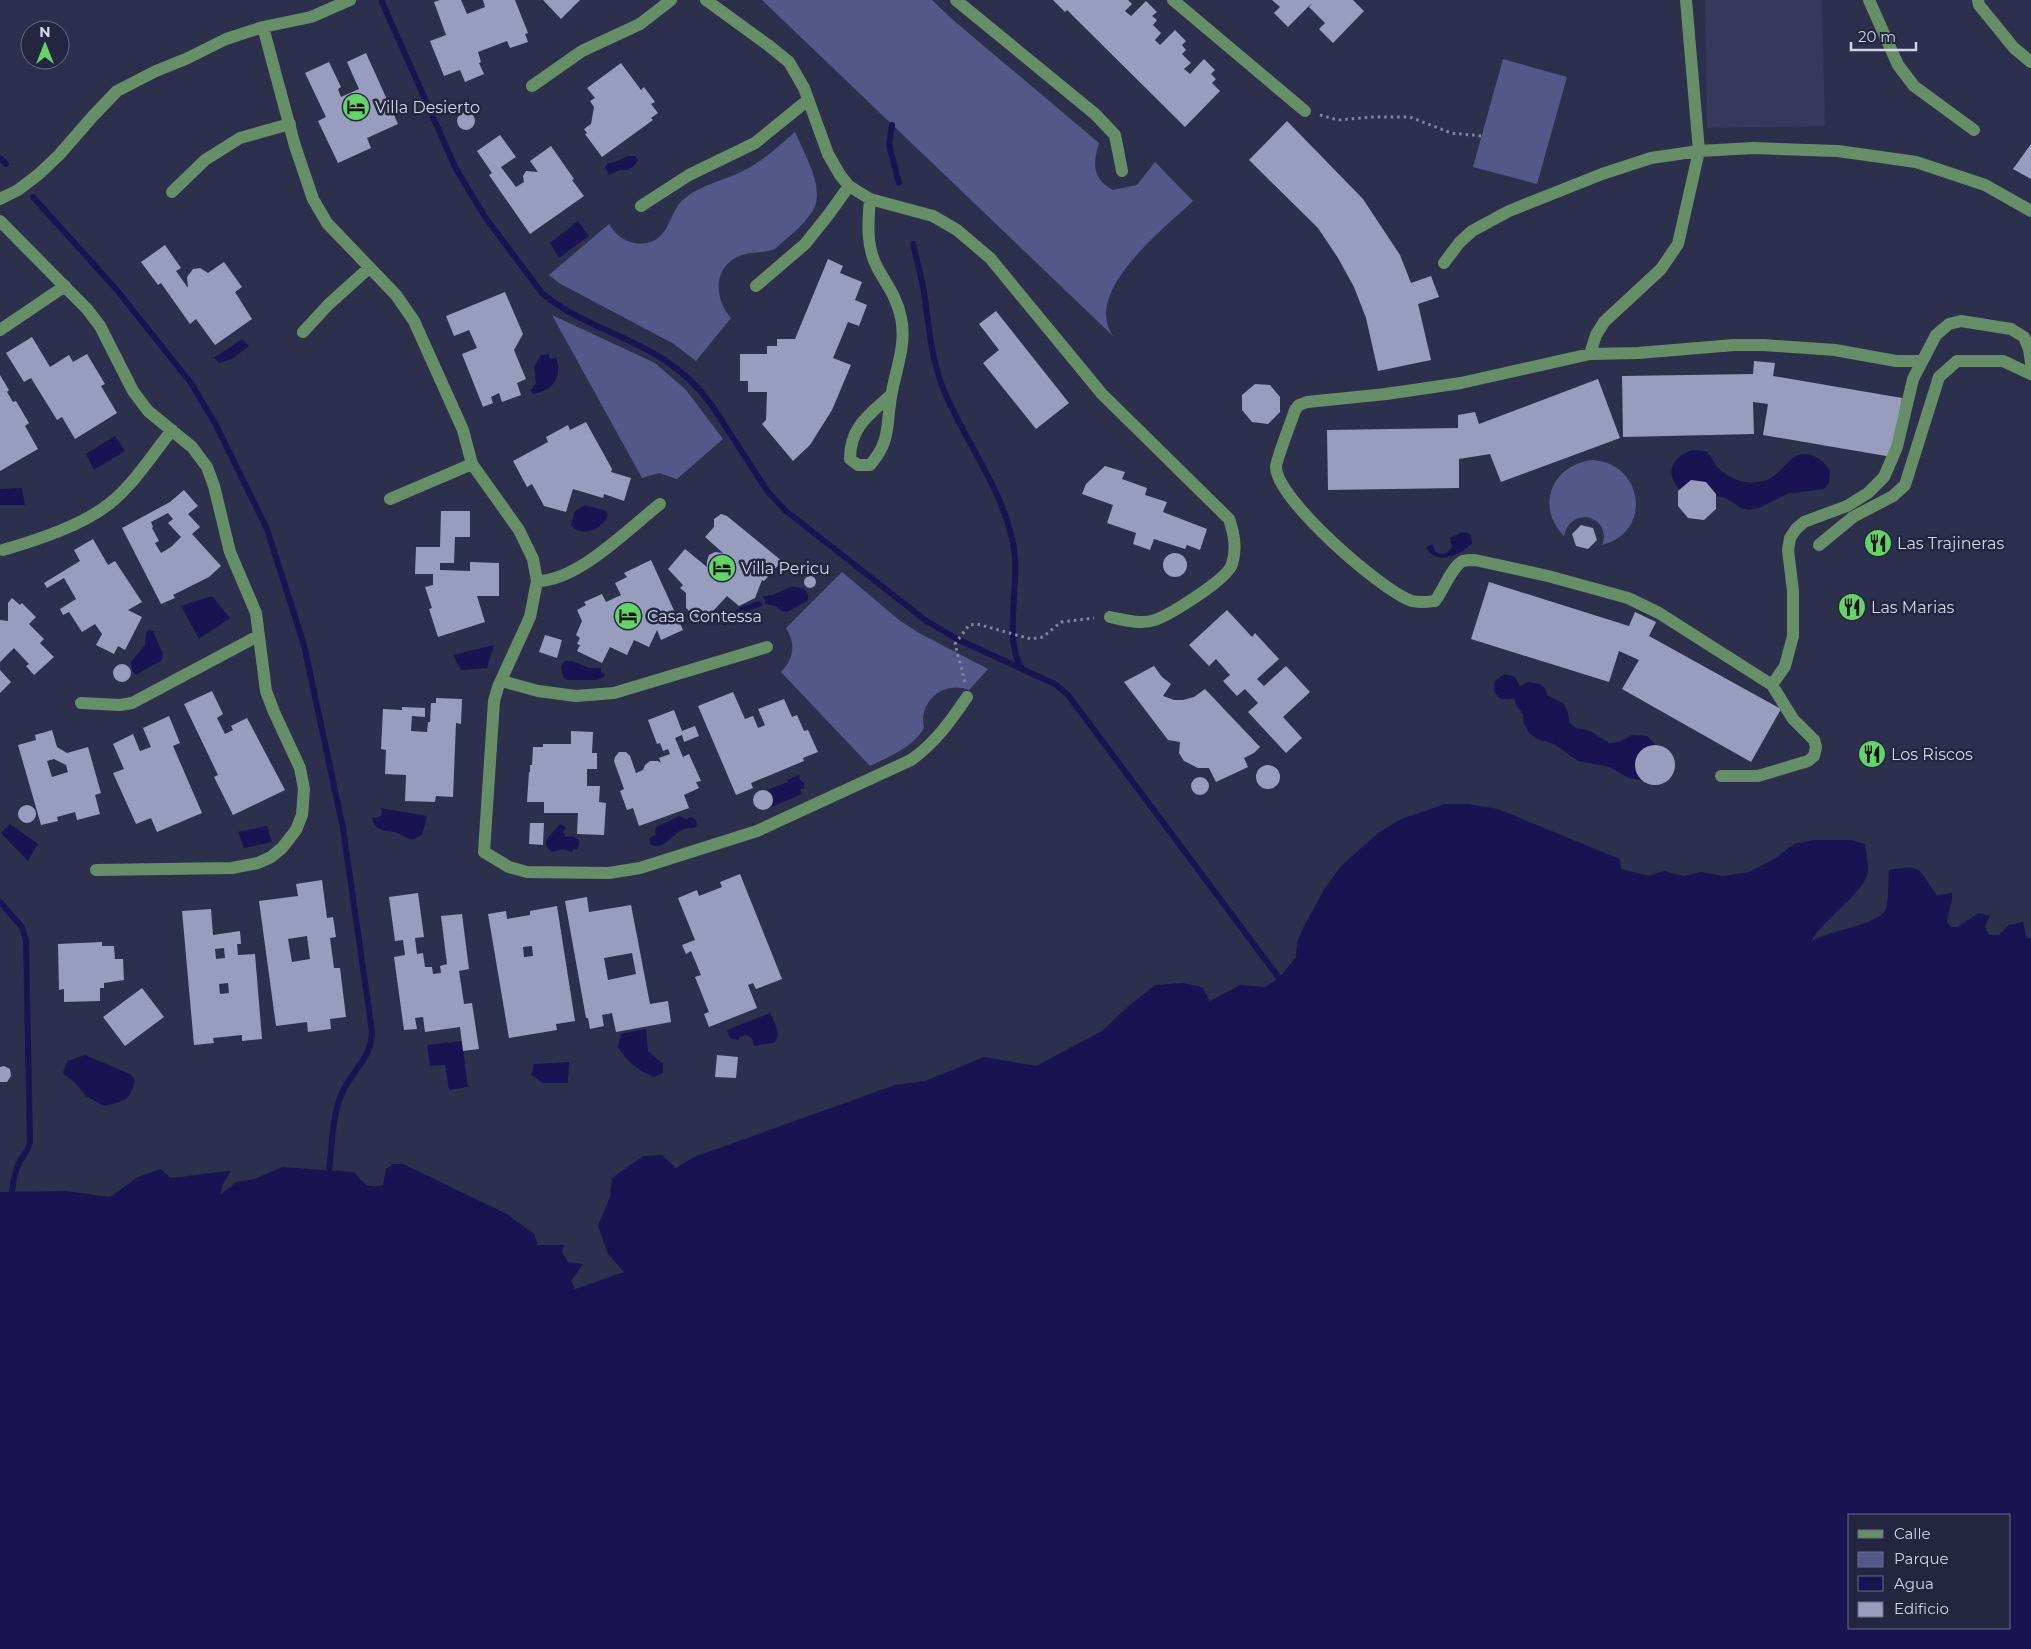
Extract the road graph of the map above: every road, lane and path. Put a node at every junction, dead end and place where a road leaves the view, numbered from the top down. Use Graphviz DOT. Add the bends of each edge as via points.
graph roads {
  1 [pos="350,0"];
  2 [pos="670,0"];
  3 [pos="706,0"];
  4 [pos="956,0"];
  5 [pos="1173,0"];
  6 [pos="1686,0"];
  7 [pos="1869,0"];
  8 [pos="1978,0"];
  9 [pos="263,27"];
  10 [pos="2031,62"];
  11 [pos="532,86"];
  12 [pos="808,100"];
  13 [pos="1305,111"];
  14 [pos="290,124"];
  15 [pos="1974,130"];
  16 [pos="1482,136"];
  17 [pos="1699,151"];
  18 [pos="1122,171"];
  19 [pos="849,186"];
  20 [pos="172,192"];
  21 [pos="0,199"];
  22 [pos="870,199"];
  23 [pos="641,206"];
  24 [pos="2031,211"];
  25 [pos="0,221"];
  26 [pos="1444,263"];
  27 [pos="369,268"];
  28 [pos="65,286"];
  29 [pos="756,286"];
  30 [pos="0,330"];
  31 [pos="303,332"];
  32 [pos="1590,354"];
  33 [pos="1921,361"];
  34 [pos="2031,363"];
  35 [pos="2031,374"];
  36 [pos="891,395"];
  37 [pos="172,430"];
  38 [pos="472,464"];
  39 [pos="390,499"];
  40 [pos="660,504"];
  41 [pos="1819,544"];
  42 [pos="3,550"];
  43 [pos="537,581"];
  44 [pos="1110,617"];
  45 [pos="258,636"];
  46 [pos="767,647"];
  47 [pos="502,681"];
  48 [pos="1772,685"];
  49 [pos="967,698"];
  50 [pos="81,702"];
  51 [pos="1721,776"];
  52 [pos="96,870"];
  1 -- 9 [label="street" via="311,17"];
  2 -- 11 [label="street" via="640,24 582,51"];
  3 -- 12 [label="street" via="789,62"];
  4 -- 18 [label="street" via="1095,114 1115,135"];
  5 -- 13 [label="street"];
  6 -- 17 [label="street"];
  7 -- 15 [label="street" via="1898,65 1914,86"];
  8 -- 10 [label="street" via="2014,48"];
  9 -- 14 [label="street"];
  9 -- 21 [label="street" via="226,39 117,91 59,155 18,190"];
  12 -- 19 [label="street" via="828,154"];
  12 -- 23 [label="street" via="756,143 689,176"];
  13 -- 16 [label="path" via="1338,120 1410,117 1451,133"];
  14 -- 20 [label="street" via="240,138 205,160"];
  14 -- 27 [label="street" via="313,198 327,223"];
  17 -- 24 [label="street" via="1754,148 1838,151 1916,162 1985,185"];
  17 -- 26 [label="street" via="1651,158 1510,211 1472,231"];
  17 -- 32 [label="street" via="1678,244 1661,269 1604,322"];
  19 -- 22 [label="street"];
  19 -- 29 [label="street" via="805,244"];
  22 -- 36 [label="street" via="869,244 876,266 897,301 902,320 900,359"];
  22 -- 44 [label="street" via="933,216 957,230 990,258 1102,394 1229,518 1235,541 1232,566 1223,577 1156,620 1144,622"];
  25 -- 28 [label="street"];
  27 -- 31 [label="street"];
  27 -- 38 [label="street" via="396,295 414,321 463,430"];
  28 -- 30 [label="street"];
  28 -- 37 [label="street" via="100,326 143,404"];
  32 -- 33 [label="street" via="1763,345 1835,350 1896,361"];
  32 -- 48 [label="street" via="1461,383 1299,405 1276,467 1279,477 1297,507 1329,538 1371,576 1411,600 1435,601 1455,566 1463,560 1548,576 1643,605"];
  33 -- 34 [label="street" via="1936,335 1949,324 1961,321 2016,331 2027,342"];
  33 -- 48 [label="street" via="1908,395 1897,447 1884,477 1868,493 1847,506 1804,522 1790,538 1793,636 1785,666"];
  35 -- 41 [label="street" via="2003,361 1957,361 1939,377 1904,485"];
  36 -- 36 [label="street" via="858,428 850,445 850,459 858,465 870,465 881,452"];
  37 -- 42 [label="street" via="137,475 95,514 47,536"];
  37 -- 45 [label="street" via="207,467 230,552 256,613"];
  38 -- 39 [label="street"];
  38 -- 43 [label="street" via="524,538 533,559"];
  40 -- 43 [label="street" via="578,568 556,578"];
  43 -- 47 [label="street" via="530,617"];
  44 -- 49 [label="path" via="1061,622 1043,637 1031,639 977,624 969,625 955,644"];
  45 -- 50 [label="street" via="132,702 120,705"];
  45 -- 52 [label="street" via="266,691 302,777 302,816 291,837 277,853 248,866"];
  46 -- 47 [label="street" via="614,693 576,696 538,691"];
  47 -- 49 [label="street" via="493,711 484,852 527,872 609,873 631,870 758,831 910,760 945,729"];
  48 -- 51 [label="street" via="1793,720 1814,740 1814,756 1808,761 1758,776"];
}
